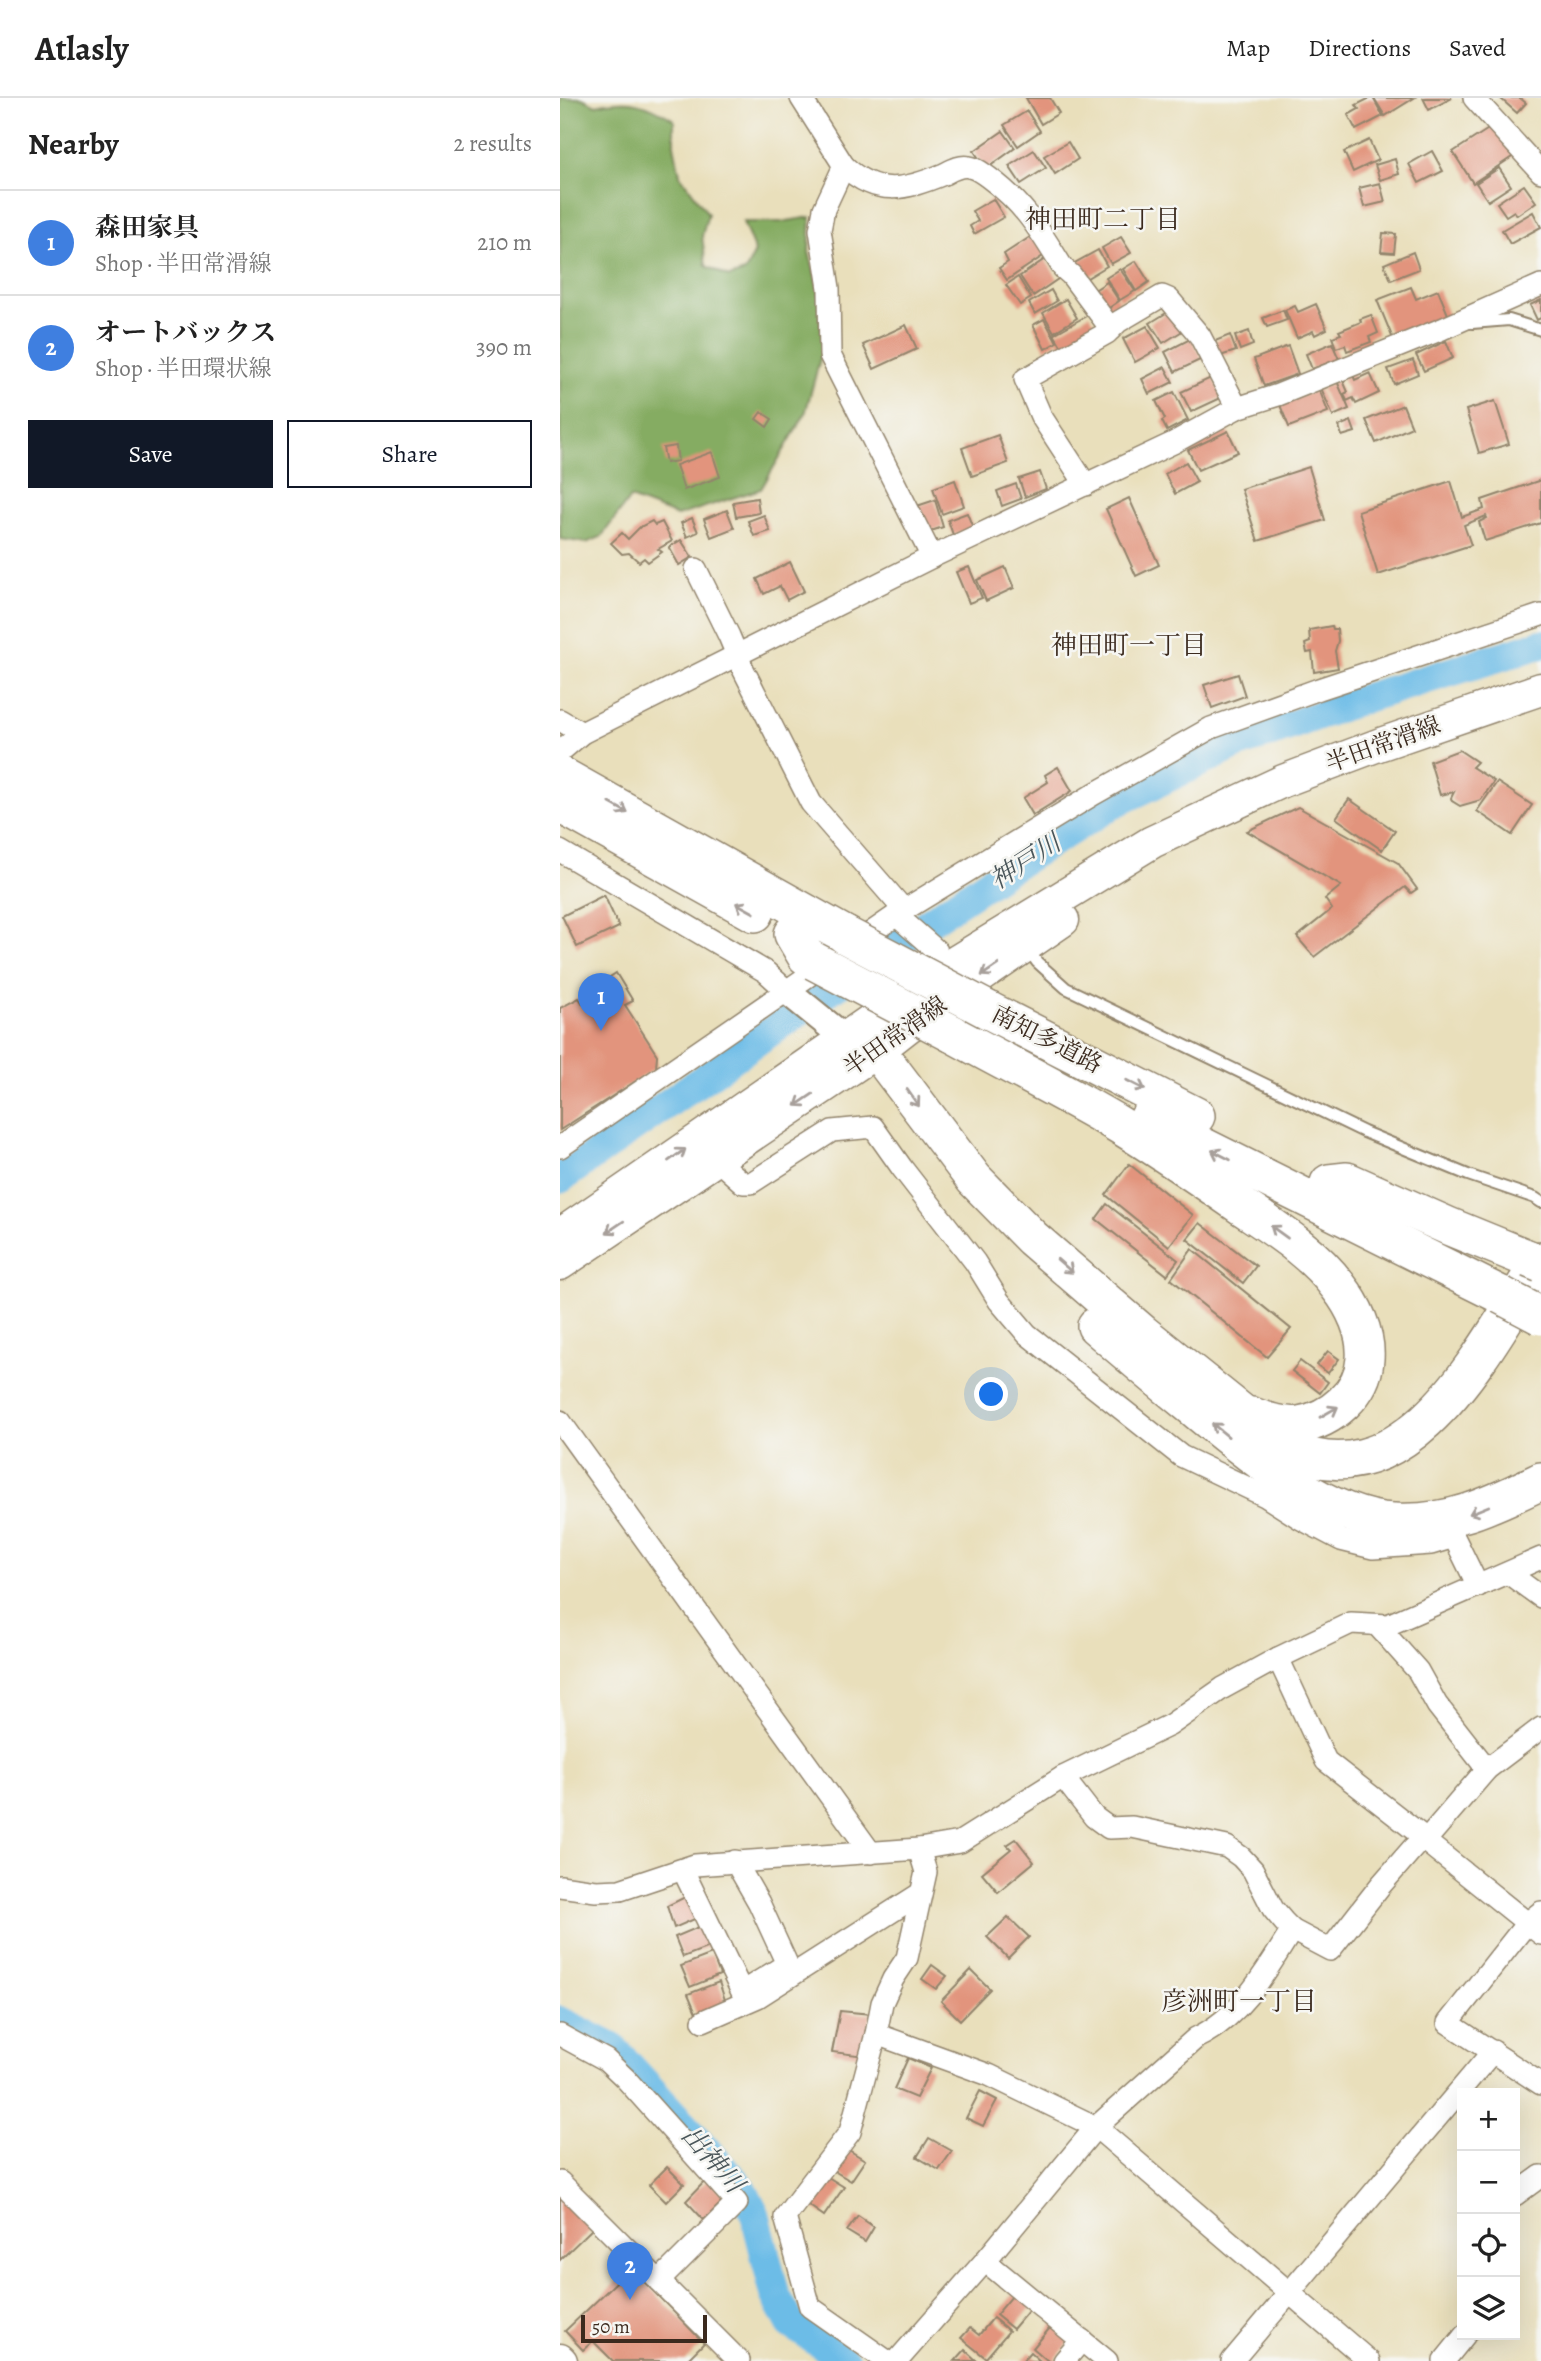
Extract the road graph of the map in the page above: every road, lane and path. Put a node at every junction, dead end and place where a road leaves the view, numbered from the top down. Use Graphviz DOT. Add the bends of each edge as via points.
graph roads {
  1 [pos="801,98"];
  2 [pos="1474,98"];
  3 [pos="844,166"];
  4 [pos="1541,172"];
  5 [pos="1541,285"];
  6 [pos="1111,329"];
  7 [pos="1442,329"];
  8 [pos="1541,330"];
  9 [pos="1237,408"];
  10 [pos="1086,485"];
  11 [pos="932,557"];
  12 [pos="696,569"];
  13 [pos="1541,615"];
  14 [pos="737,656"];
  15 [pos="1541,689"];
  16 [pos="560,720"];
  17 [pos="582,733"];
  18 [pos="561,762"];
  19 [pos="560,804"];
  20 [pos="1229,807"];
  21 [pos="560,851"];
  22 [pos="901,915"];
  23 [pos="820,945"];
  24 [pos="1025,946"];
  25 [pos="946,957"];
  26 [pos="787,991"];
  27 [pos="969,1023"];
  28 [pos="853,1045"];
  29 [pos="560,1147"];
  30 [pos="716,1159"];
  31 [pos="1541,1202"];
  32 [pos="560,1236"];
  33 [pos="560,1264"];
  34 [pos="1530,1277"];
  35 [pos="1541,1316"];
  36 [pos="1241,1413"];
  37 [pos="560,1421"];
  38 [pos="1275,1470"];
  39 [pos="1541,1481"];
  40 [pos="1541,1558"];
  41 [pos="1507,1573"];
  42 [pos="1478,1586"];
  43 [pos="1541,1597"];
  44 [pos="1377,1625"];
  45 [pos="1278,1658"];
  46 [pos="1541,1728"];
  47 [pos="1487,1769"];
  48 [pos="1063,1777"];
  49 [pos="1425,1839"];
  50 [pos="919,1849"];
  51 [pos="871,1853"];
  52 [pos="735,1861"];
  53 [pos="683,1870"];
  54 [pos="560,1886"];
  55 [pos="921,1893"];
  56 [pos="1536,1923"];
  57 [pos="1292,1930"];
  58 [pos="703,2021"];
  59 [pos="876,2034"];
  60 [pos="560,2035"];
  61 [pos="1493,2051"];
  62 [pos="1541,2084"];
  63 [pos="1096,2127"];
  64 [pos="1541,2176"];
  65 [pos="560,2182"];
  66 [pos="1520,2191"];
  67 [pos="985,2261"];
  68 [pos="659,2281"];
  69 [pos="1290,2292"];
  70 [pos="1082,2340"];
  71 [pos="1461,2340"];
  72 [pos="740,2361"];
  73 [pos="887,2361"];
  74 [pos="897,2361"];
  75 [pos="1064,2361"];
  76 [pos="1107,2361"];
  77 [pos="1232,2361"];
  78 [pos="1369,2361"];
  79 [pos="1444,2361"];
  1 -- 3 [label="street"];
  2 -- 4 [label="street"];
  3 -- 6 [label="street" via="857,178 892,189 961,166 977,169 1012,194"];
  3 -- 11 [label="street" via="824,209 820,230 829,288 830,355"];
  5 -- 7 [label="street"];
  6 -- 9 [label="street" via="1161,296 1169,299 1200,336"];
  6 -- 10 [label="street" via="1025,379 1041,416"];
  7 -- 8 [label="lane" via="1509,320"];
  7 -- 9 [label="street"];
  9 -- 10 [label="street"];
  10 -- 11 [label="street"];
  11 -- 14 [label="street"];
  12 -- 14 [label="street"];
  13 -- 22 [label="street" via="1211,728 1094,794"];
  14 -- 17 [label="street"];
  14 -- 22 [label="street" via="811,803"];
  15 -- 20 [label="main road, 半田常滑線" via="1295,776"];
  16 -- 17 [label="street"];
  17 -- 18 [label="street"];
  18 -- 23 [label="highway, 南知多道路, one-way"];
  23 -- 19 [label="highway, 南知多道路, one-way"];
  20 -- 24 [label="main road, 半田常滑線"];
  20 -- 25 [label="main road, 半田常滑線" via="1152,842"];
  21 -- 26 [label="street" via="766,972"];
  22 -- 25 [label="street"];
  22 -- 26 [label="street"];
  23 -- 27 [label="highway, 南知多道路"];
  24 -- 28 [label="main road, 半田常滑線, one-way" via="909,1026"];
  24 -- 31 [label="lane" via="1066,988 1326,1116"];
  25 -- 28 [label="main road, 半田常滑線"];
  26 -- 28 [label="street"];
  26 -- 29 [label="street"];
  27 -- 34 [label="highway, 南知多道路, one-way"];
  34 -- 27 [label="highway, 南知多道路, one-way" via="1071,1080"];
  36 -- 27 [label="highway, one-way" via="1297,1425 1322,1418 1343,1405 1359,1383 1365,1360 1355,1311 1338,1284 1281,1233"];
  28 -- 30 [label="main road, 半田常滑線, one-way"];
  32 -- 28 [label="main road, 半田常滑線, one-way"];
  28 -- 36 [label="highway, one-way" via="901,1080 950,1149 1002,1209"];
  38 -- 28 [label="highway, one-way" via="1250,1455 1126,1353 992,1234 953,1192"];
  30 -- 33 [label="main road, 半田常滑線, one-way"];
  30 -- 42 [label="street" via="743,1183 751,1183 832,1132 873,1127 1012,1318 1181,1456 1265,1496 1341,1540 1383,1548 1454,1537"];
  34 -- 35 [label="highway, 南知多道路, bridge"];
  34 -- 36 [label="highway" via="1470,1370 1422,1426 1383,1451 1363,1457 1317,1458 1290,1449"];
  34 -- 38 [label="highway" via="1478,1394 1426,1453 1377,1477 1350,1480"];
  37 -- 51 [label="street"];
  39 -- 38 [label="highway, one-way" via="1466,1515 1391,1522 1343,1511"];
  40 -- 41 [label="street"];
  41 -- 42 [label="street"];
  41 -- 43 [label="street"];
  42 -- 44 [label="street" via="1388,1625"];
  44 -- 45 [label="street" via="1351,1623"];
  44 -- 47 [label="street" via="1418,1671 1437,1705"];
  45 -- 48 [label="street" via="1170,1724"];
  45 -- 49 [label="street" via="1326,1761"];
  46 -- 47 [label="street"];
  47 -- 49 [label="street"];
  48 -- 50 [label="street" via="960,1842"];
  48 -- 57 [label="street" via="1094,1817 1109,1828 1132,1827 1227,1847 1252,1870 1273,1909"];
  49 -- 56 [label="street"];
  49 -- 57 [label="street" via="1414,1846 1330,1950"];
  50 -- 51 [label="street"];
  50 -- 55 [label="street" via="926,1872"];
  51 -- 52 [label="street"];
  52 -- 53 [label="street"];
  52 -- 53 [label="street" via="787,1964 742,1992"];
  53 -- 54 [label="street" via="620,1890"];
  55 -- 58 [label="street" via="758,1997"];
  55 -- 59 [label="street" via="907,1958 882,2003"];
  56 -- 61 [label="street" via="1448,2023"];
  57 -- 63 [label="street" via="1248,1997"];
  59 -- 63 [label="street" via="989,2074"];
  59 -- 73 [label="street" via="850,2132 785,2217 810,2307"];
  60 -- 68 [label="street" via="606,2060 625,2078 737,2203"];
  61 -- 62 [label="street"];
  61 -- 69 [label="street"];
  63 -- 67 [label="street"];
  63 -- 69 [label="street"];
  64 -- 66 [label="street"];
  65 -- 68 [label="street"];
  67 -- 70 [label="street"];
  67 -- 74 [label="street"];
  68 -- 72 [label="street"];
  69 -- 77 [label="street"];
  69 -- 78 [label="street"];
  70 -- 75 [label="street"];
  70 -- 76 [label="street"];
  71 -- 79 [label="street"];
}
